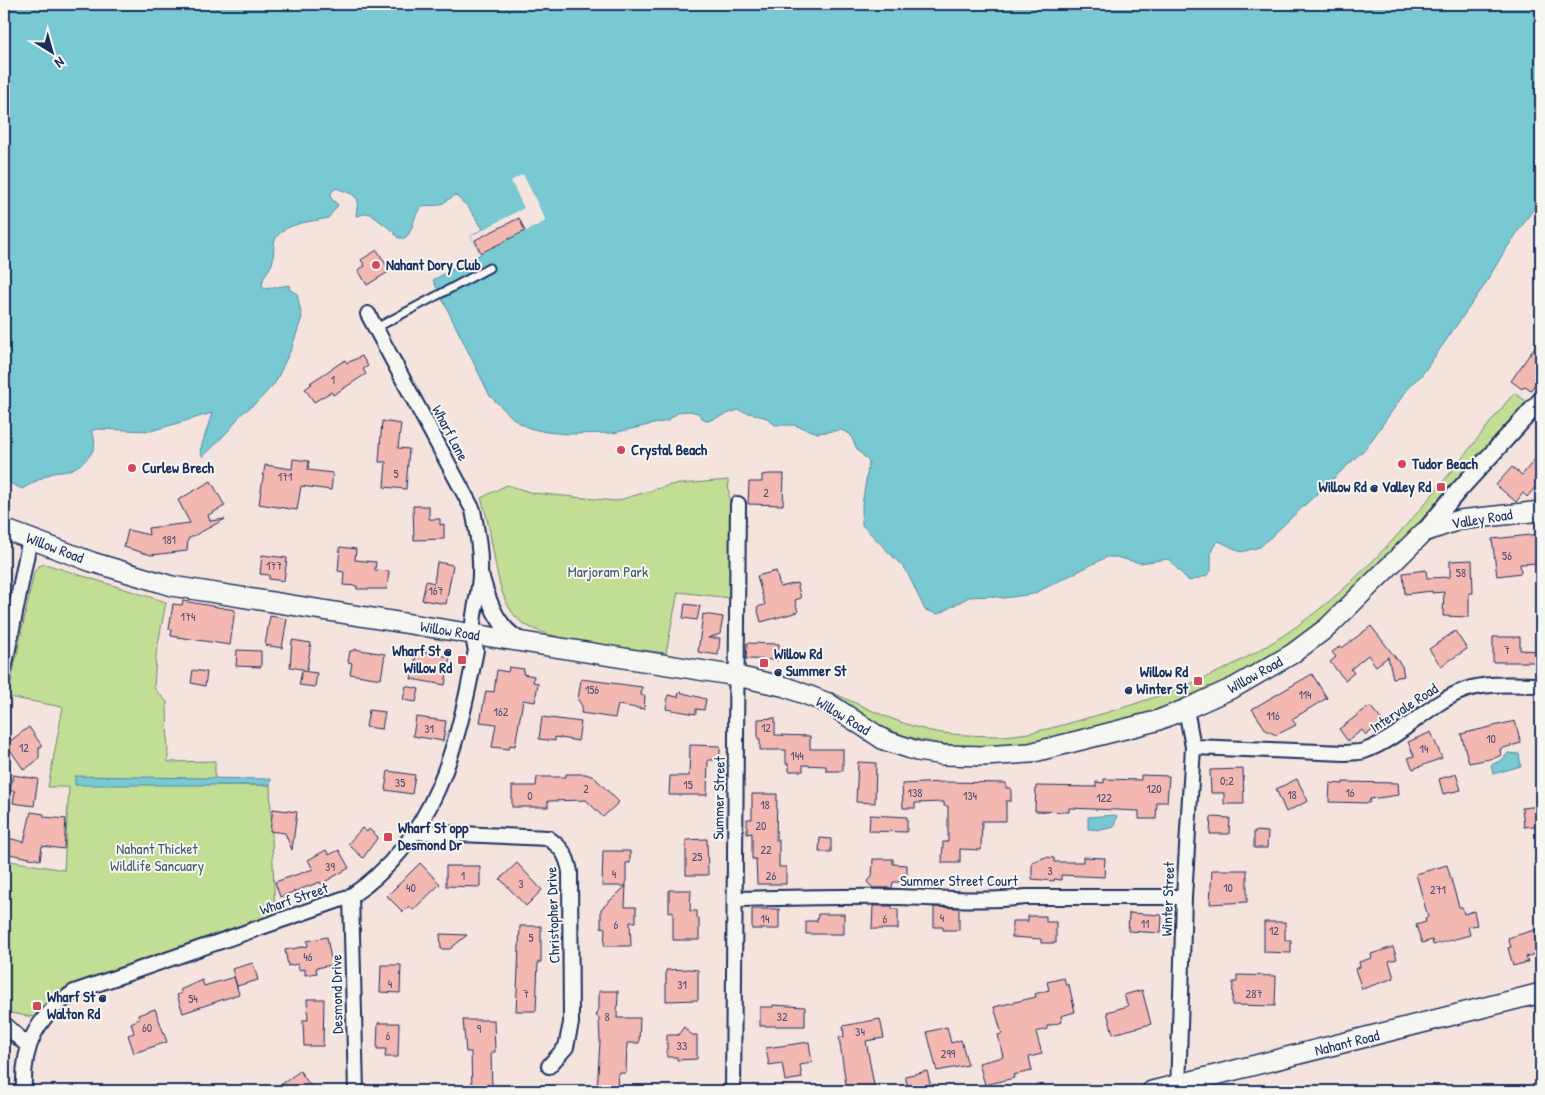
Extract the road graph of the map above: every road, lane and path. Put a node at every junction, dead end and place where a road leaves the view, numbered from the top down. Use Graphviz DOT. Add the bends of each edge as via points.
graph roads {
  1 [pos="489,268"];
  2 [pos="368,314"];
  3 [pos="376,328"];
  4 [pos="1541,400"];
  5 [pos="738,504"];
  6 [pos="1541,511"];
  7 [pos="4,529"];
  8 [pos="1424,532"];
  9 [pos="30,538"];
  10 [pos="480,574"];
  11 [pos="471,634"];
  12 [pos="526,643"];
  13 [pos="4,669"];
  14 [pos="737,676"];
  15 [pos="1541,685"];
  16 [pos="1186,709"];
  17 [pos="1193,747"];
  18 [pos="415,832"];
  19 [pos="351,896"];
  20 [pos="1184,897"];
  21 [pos="735,899"];
  22 [pos="1541,993"];
  23 [pos="4,1024"];
  24 [pos="28,1046"];
  25 [pos="550,1066"];
  26 [pos="1178,1088"];
  27 [pos="24,1091"];
  28 [pos="356,1091"];
  29 [pos="733,1091"];
  30 [pos="1152,1091"];
  1 -- 3 [label="lane"];
  2 -- 3 [label="street, Wharf Lane"];
  3 -- 10 [label="street, Wharf Lane" via="473,510"];
  4 -- 8 [label="street, Willow Road"];
  5 -- 14 [label="street, Summer Street"];
  6 -- 8 [label="main road, Valley Road" via="1459,520"];
  7 -- 9 [label="main road, Willow Road"];
  8 -- 16 [label="main road, Willow Road" via="1328,627 1292,654 1235,687"];
  9 -- 11 [label="main road, Willow Road" via="92,562 172,586"];
  9 -- 13 [label="street"];
  10 -- 11 [label="street, Wharf Lane"];
  10 -- 12 [label="street, Wharf Lane" via="504,627"];
  11 -- 12 [label="main road, Willow Road"];
  11 -- 18 [label="street, Wharf Street" via="476,650 451,759"];
  12 -- 14 [label="main road, Willow Road"];
  14 -- 16 [label="main road, Willow Road" via="786,687 828,703 884,740 917,751 943,755 1030,753 1156,721"];
  14 -- 21 [label="street, Summer Street"];
  15 -- 17 [label="street, Intervale Road" via="1466,689 1363,751"];
  16 -- 17 [label="street, Winter Street"];
  17 -- 20 [label="street, Winter Street"];
  18 -- 19 [label="street, Wharf Street" via="385,870"];
  18 -- 25 [label="street, Christopher Drive" via="548,838 567,856 570,872 571,1023 566,1047"];
  19 -- 24 [label="street, Wharf Street" via="74,992 55,1005"];
  19 -- 28 [label="street, Desmond Drive"];
  20 -- 21 [label="street, Summer Street Court"];
  20 -- 26 [label="street, Winter Street"];
  21 -- 29 [label="street, Summer Street"];
  22 -- 26 [label="main road, Nahant Road"];
  23 -- 24 [label="street"];
  24 -- 27 [label="street, Wharf Street" via="24,1061"];
  26 -- 30 [label="main road, Nahant Road"];
}
